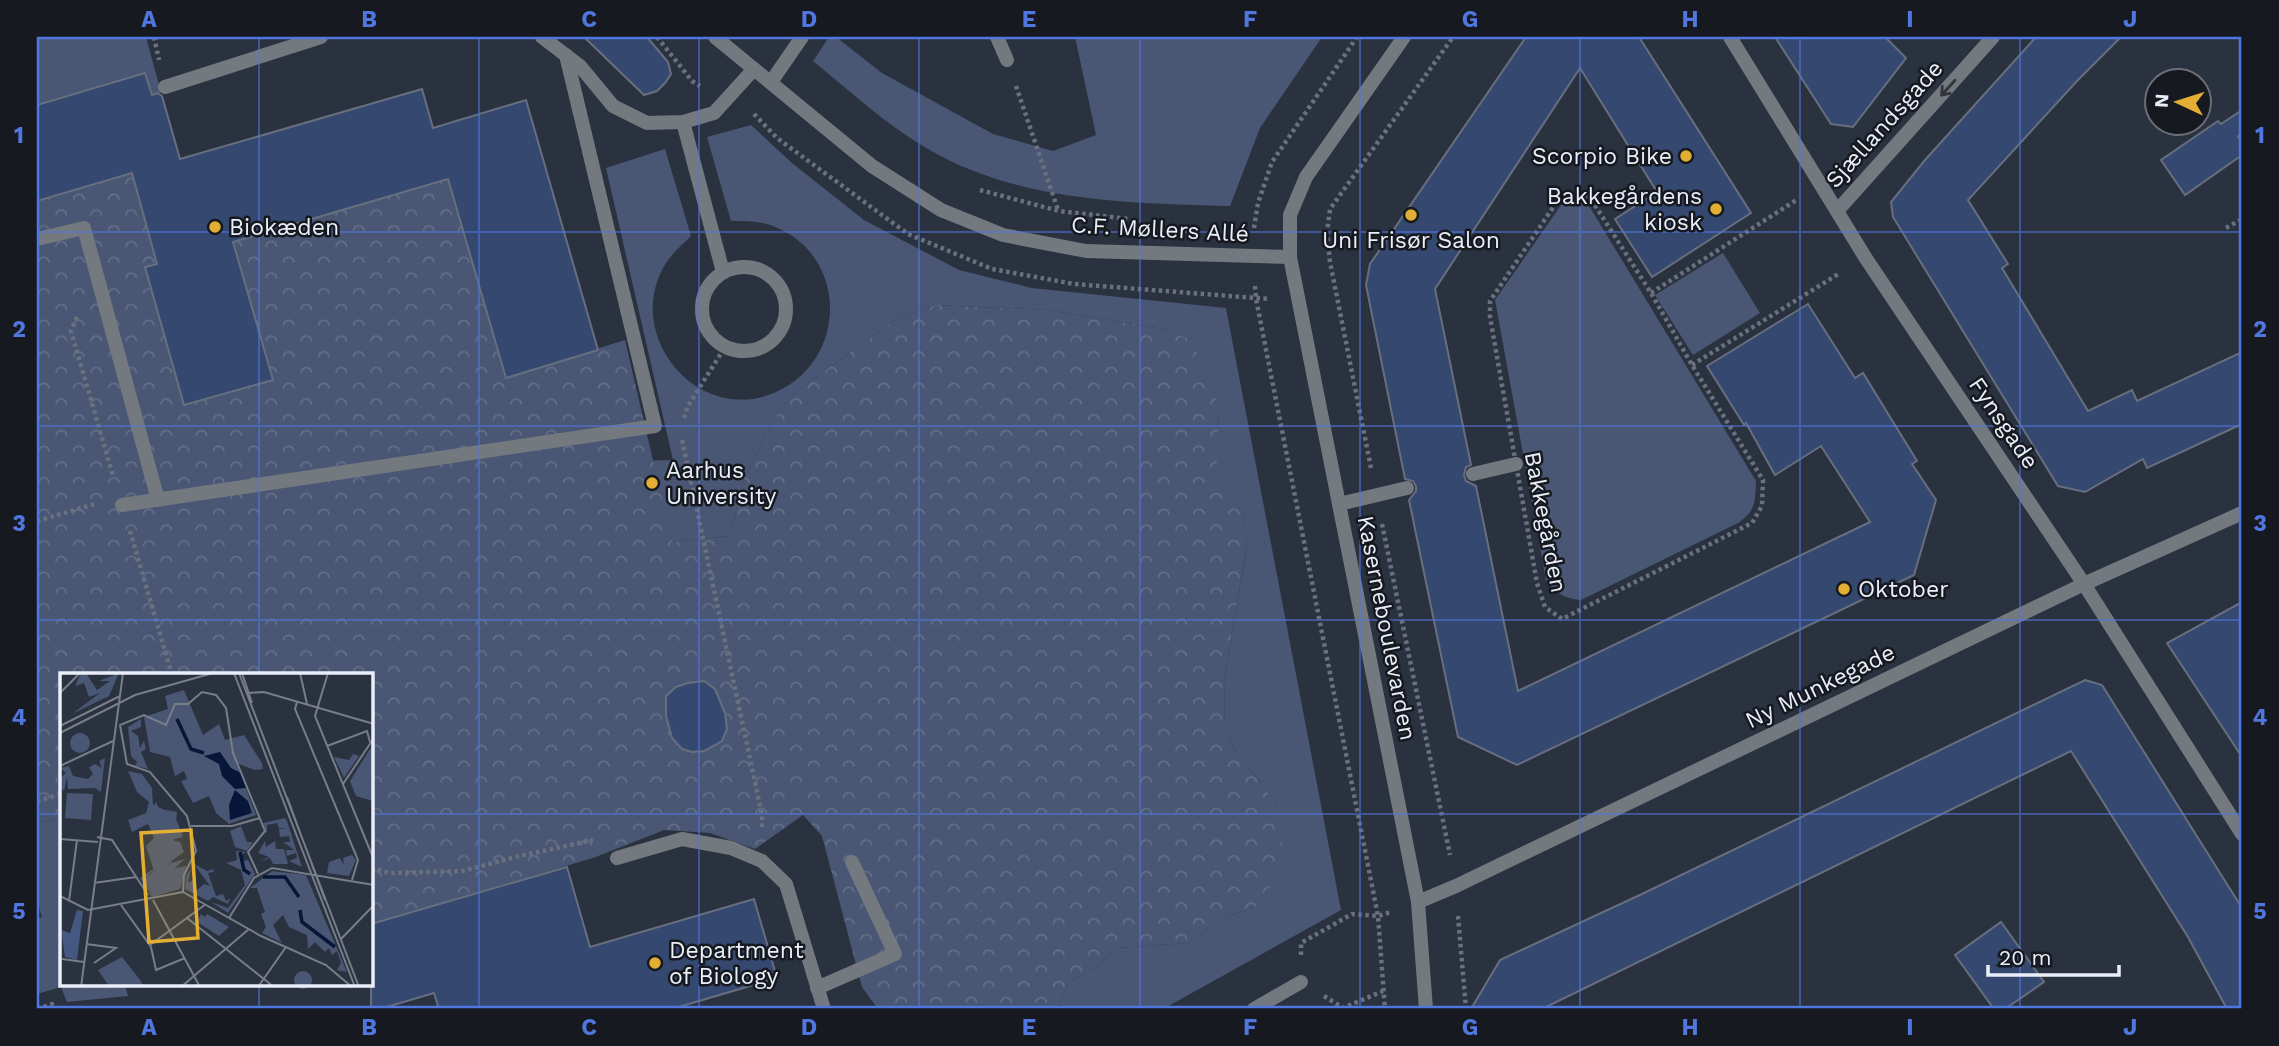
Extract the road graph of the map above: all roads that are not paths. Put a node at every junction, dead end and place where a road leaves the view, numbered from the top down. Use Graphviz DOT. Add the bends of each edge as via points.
graph roads {
  1 [pos="321,37"];
  2 [pos="542,37"];
  3 [pos="715,37"];
  4 [pos="802,37"];
  5 [pos="997,37"];
  6 [pos="1404,37"];
  7 [pos="1730,37"];
  8 [pos="1993,37"];
  9 [pos="566,55"];
  10 [pos="1007,60"];
  11 [pos="754,68"];
  12 [pos="771,82"];
  13 [pos="165,87"];
  14 [pos="682,122"];
  15 [pos="1837,211"];
  16 [pos="37,239"];
  17 [pos="1290,257"];
  18 [pos="723,272"];
  19 [pos="1516,464"];
  20 [pos="1473,474"];
  21 [pos="1407,488"];
  22 [pos="158,500"];
  23 [pos="1339,504"];
  24 [pos="122,505"];
  25 [pos="2242,513"];
  26 [pos="2084,584"];
  27 [pos="2242,834"];
  28 [pos="617,858"];
  29 [pos="852,862"];
  30 [pos="1418,902"];
  31 [pos="1301,982"];
  32 [pos="817,988"];
  33 [pos="824,1009"];
  34 [pos="1254,1009"];
  35 [pos="1426,1009"];
  1 -- 13 [label="street"];
  2 -- 9 [label="street"];
  3 -- 11 [label="street, C.F. Møllers Allé"];
  4 -- 12 [label="street"];
  5 -- 10 [label="street"];
  6 -- 17 [label="street, Kaserneboulevarden" via="1306,177 1290,215"];
  7 -- 15 [label="street, Fynsgade"];
  8 -- 15 [label="street, Sjællandsgade, one-way"];
  9 -- 14 [label="street" via="613,106 647,123"];
  9 -- 22 [label="street" via="655,426"];
  11 -- 12 [label="street, C.F. Møllers Allé"];
  11 -- 14 [label="street" via="714,113"];
  12 -- 17 [label="street, C.F. Møllers Allé" via="872,166 942,210 1003,235 1086,251"];
  14 -- 18 [label="street"];
  15 -- 26 [label="street, Fynsgade"];
  16 -- 22 [label="street" via="84,228"];
  17 -- 23 [label="street, Kaserneboulevarden"];
  18 -- 18 [label="street" via="705,291 702,317 706,329 725,347 754,351 778,335 787,308 784,294 765,272 751,267"];
  19 -- 20 [label="street"];
  21 -- 23 [label="street"];
  22 -- 24 [label="street"];
  23 -- 30 [label="street, Kaserneboulevarden"];
  25 -- 26 [label="street, Ny Munkegade"];
  26 -- 27 [label="street, Fynsgade"];
  26 -- 30 [label="street, Ny Munkegade"];
  28 -- 32 [label="street" via="682,839 731,848 762,861 786,884"];
  29 -- 32 [label="street" via="895,954"];
  30 -- 35 [label="street, Kaserneboulevarden"];
  31 -- 34 [label="street"];
  32 -- 33 [label="street"];
}
